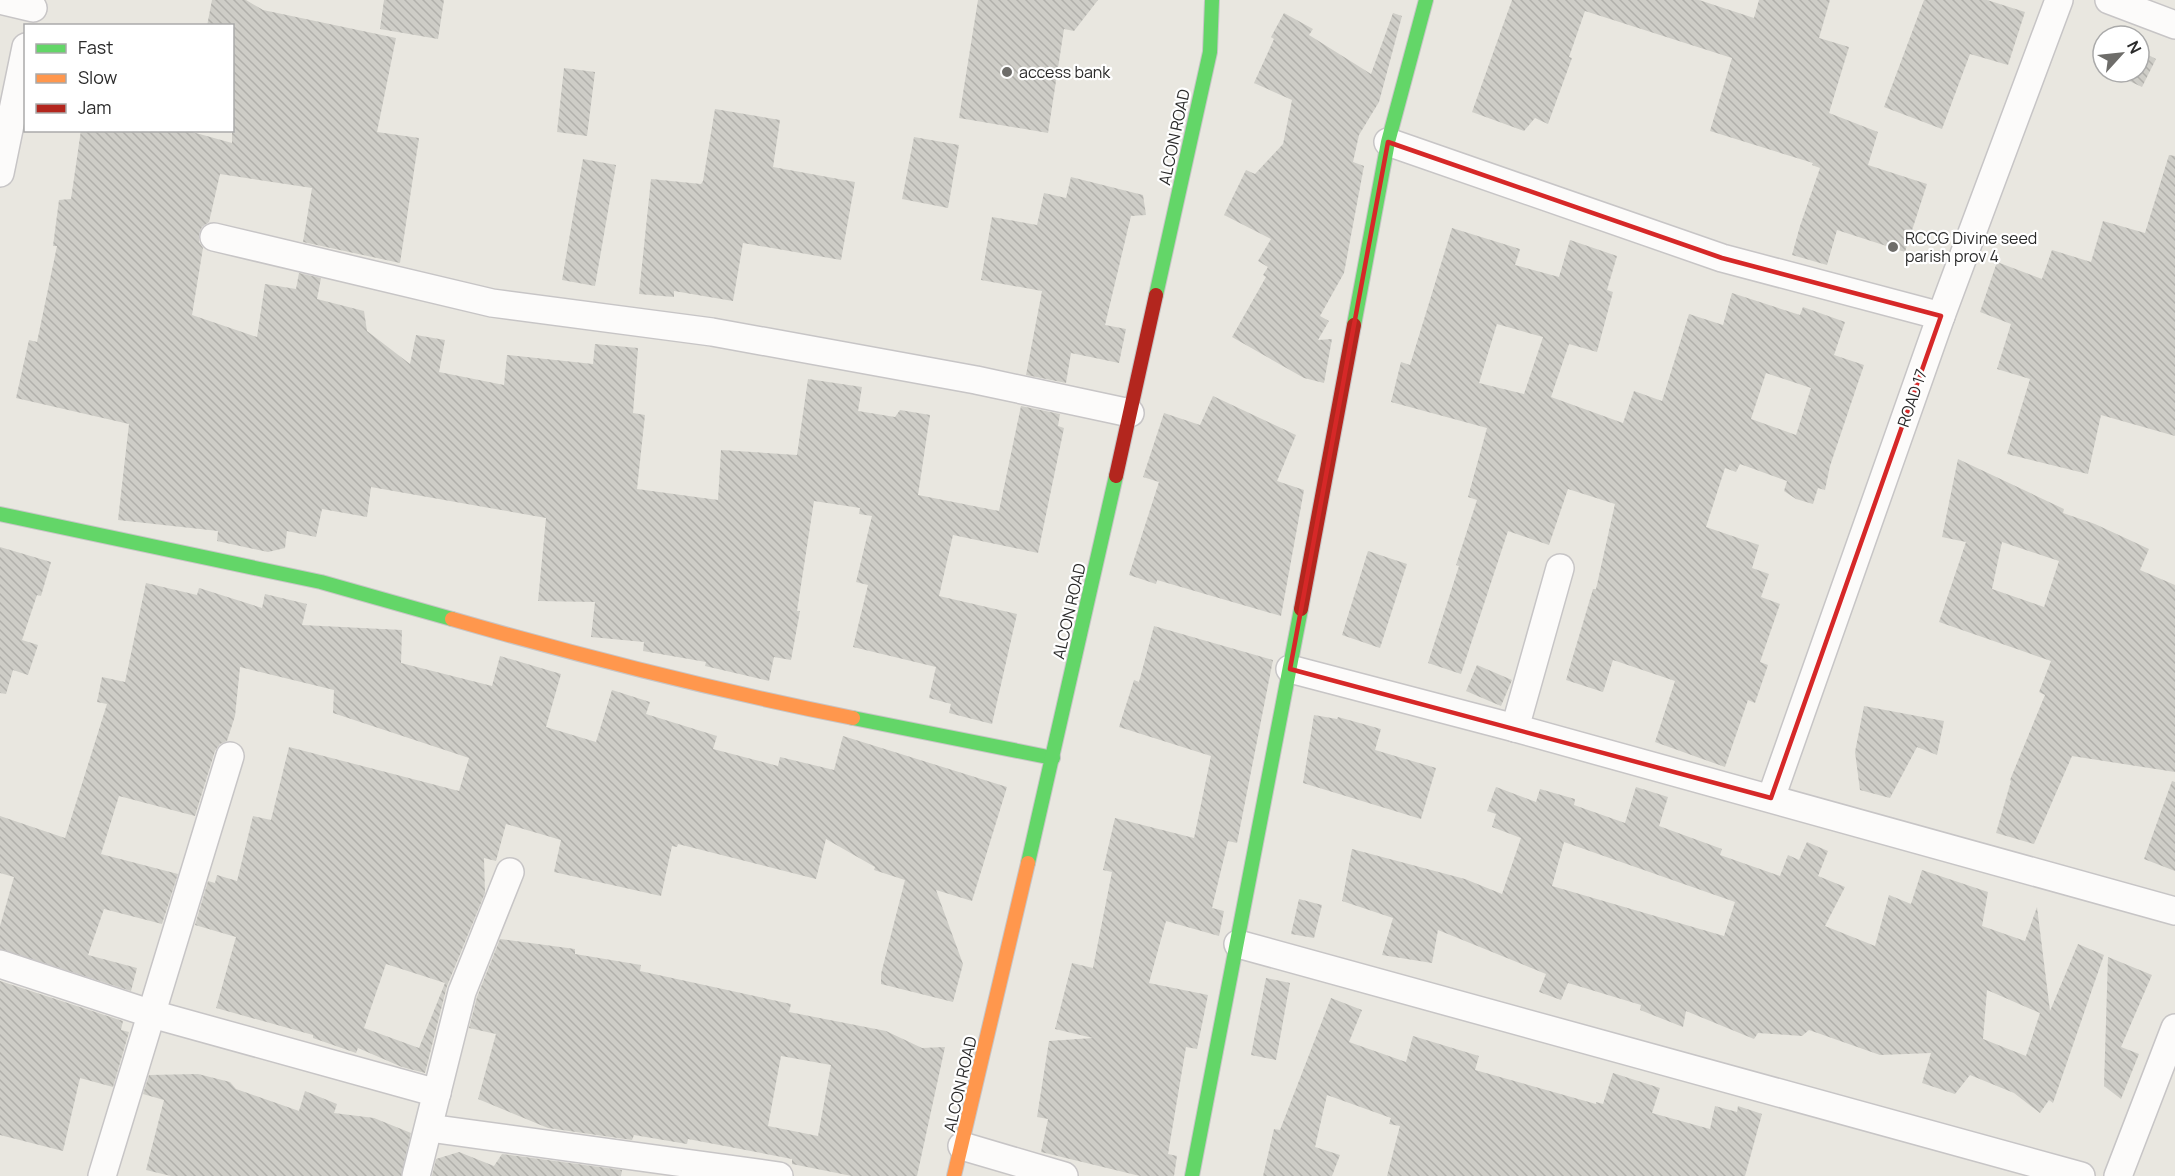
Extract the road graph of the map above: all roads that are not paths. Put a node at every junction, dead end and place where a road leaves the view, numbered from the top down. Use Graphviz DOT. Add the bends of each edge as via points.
graph roads {
  1 [pos="0,0"];
  2 [pos="1212,0"];
  3 [pos="1426,0"];
  4 [pos="2059,0"];
  5 [pos="2109,0"];
  6 [pos="33,11"];
  7 [pos="1225,21"];
  8 [pos="2175,25"];
  9 [pos="1209,52"];
  10 [pos="24,57"];
  11 [pos="1388,142"];
  12 [pos="0,173"];
  13 [pos="214,237"];
  14 [pos="1941,316"];
  15 [pos="1130,413"];
  16 [pos="0,514"];
  17 [pos="1560,568"];
  18 [pos="1290,669"];
  19 [pos="1515,728"];
  20 [pos="230,756"];
  21 [pos="1053,758"];
  22 [pos="1771,798"];
  23 [pos="510,872"];
  24 [pos="2175,911"];
  25 [pos="1238,944"];
  26 [pos="0,964"];
  27 [pos="152,1014"];
  28 [pos="2175,1028"];
  29 [pos="437,1093"];
  30 [pos="429,1128"];
  31 [pos="962,1146"];
  32 [pos="102,1176"];
  33 [pos="416,1176"];
  34 [pos="779,1176"];
  35 [pos="954,1176"];
  36 [pos="1064,1176"];
  37 [pos="1192,1176"];
  38 [pos="2081,1176"];
  39 [pos="2118,1176"];
  1 -- 6 [label="street"];
  2 -- 9 [label="street"];
  3 -- 11 [label="street"];
  4 -- 14 [label="street, ROAD 17"];
  5 -- 8 [label="street"];
  7 -- 9 [label="street"];
  9 -- 15 [label="street, ALCON ROAD"];
  10 -- 12 [label="street"];
  11 -- 14 [label="street" via="1722,258"];
  11 -- 18 [label="street"];
  13 -- 15 [label="street" via="492,303 712,332 976,380"];
  14 -- 22 [label="street, ROAD 17"];
  15 -- 21 [label="street, ALCON ROAD"];
  16 -- 21 [label="street" via="321,582 567,652 788,705"];
  17 -- 19 [label="street"];
  18 -- 19 [label="street"];
  18 -- 25 [label="street"];
  19 -- 22 [label="street"];
  20 -- 27 [label="street"];
  21 -- 31 [label="street, ALCON ROAD"];
  22 -- 24 [label="street"];
  23 -- 29 [label="street" via="462,992"];
  25 -- 37 [label="street"];
  25 -- 38 [label="street"];
  26 -- 27 [label="street"];
  27 -- 29 [label="street"];
  27 -- 32 [label="street"];
  28 -- 39 [label="street"];
  29 -- 30 [label="street"];
  30 -- 33 [label="street"];
  30 -- 34 [label="street"];
  31 -- 35 [label="street, ALCON ROAD"];
  31 -- 36 [label="street"];
}
